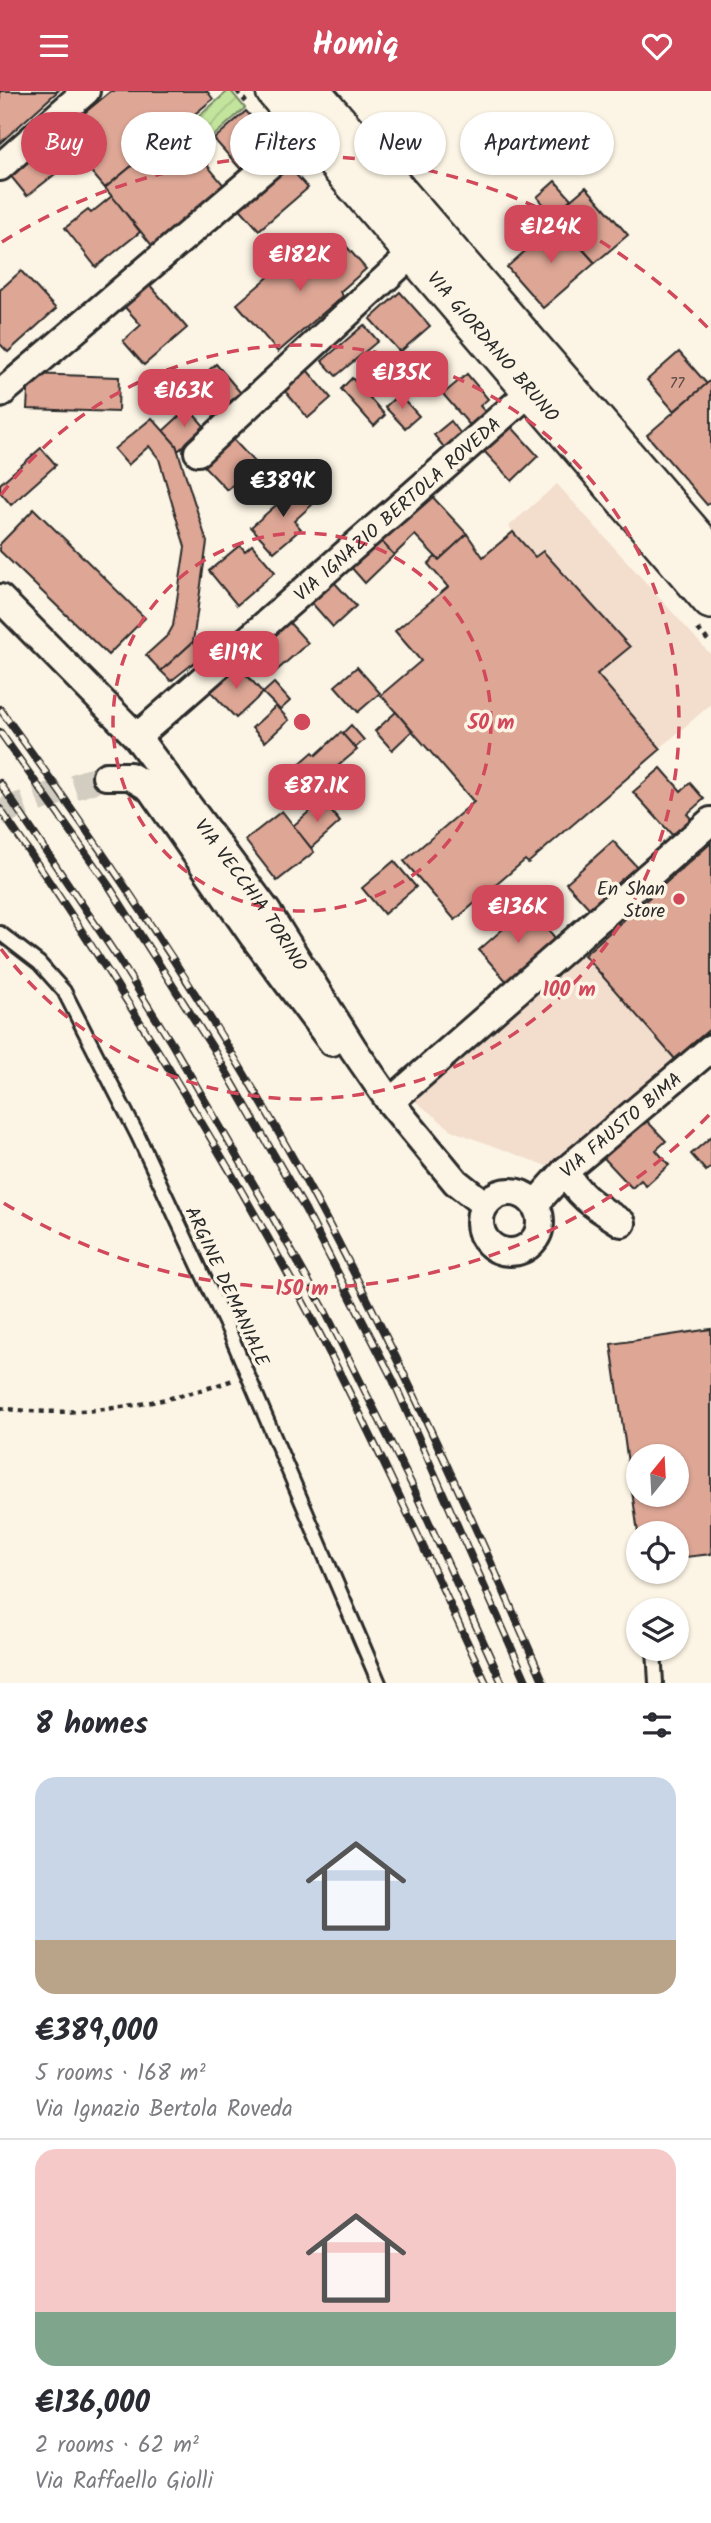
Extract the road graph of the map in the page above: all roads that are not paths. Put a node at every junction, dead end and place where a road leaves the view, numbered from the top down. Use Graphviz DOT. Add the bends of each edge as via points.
graph roads {
  1 [pos="86,91"];
  2 [pos="275,91"];
  3 [pos="311,91"];
  4 [pos="293,112"];
  5 [pos="0,167"];
  6 [pos="340,167"];
  7 [pos="257,175"];
  8 [pos="413,253"];
  9 [pos="531,391"];
  10 [pos="0,394"];
  11 [pos="198,451"];
  12 [pos="711,555"];
  13 [pos="0,598"];
  14 [pos="711,600"];
  15 [pos="137,737"];
  16 [pos="106,776"];
  17 [pos="711,821"];
  18 [pos="0,933"];
  19 [pos="711,1048"];
  20 [pos="354,1050"];
  21 [pos="390,1103"];
  22 [pos="565,1171"];
  23 [pos="534,1204"];
  24 [pos="485,1205"];
  25 [pos="622,1223"];
  26 [pos="655,1661"];
  27 [pos="379,1683"];
  28 [pos="656,1683"];
  1 -- 5 [label="street"];
  2 -- 4 [label="main road, VIA GIORDANO BRUNO"];
  3 -- 12 [label="main road, VIA GIORDANO BRUNO"];
  6 -- 8 [label="main road, VIA GIORDANO BRUNO"];
  7 -- 10 [label="street"];
  8 -- 9 [label="main road, VIA GIORDANO BRUNO"];
  8 -- 11 [label="street"];
  9 -- 14 [label="main road, VIA GIORDANO BRUNO"];
  9 -- 15 [label="street, VIA IGNAZIO BERTOLA ROVEDA"];
  13 -- 15 [label="street, VIA VECCHIA TORINO"];
  15 -- 20 [label="street, VIA VECCHIA TORINO" via="266,910"];
  16 -- 20 [label="street" via="130,776 149,788 316,1022 331,1041"];
  17 -- 21 [label="street"];
  18 -- 27 [label="lane, ARGINE DEMANIALE" via="39,963 64,991 144,1148 248,1375"];
  19 -- 22 [label="street, VIA FAUSTO BIMA"];
  20 -- 21 [label="street, VIA VECCHIA TORINO"];
  21 -- 24 [label="street, VIA VECCHIA TORINO" via="456,1182"];
  22 -- 23 [label="street, VIA FAUSTO BIMA"];
  22 -- 25 [label="street" via="585,1199"];
  23 -- 24 [label="street" via="509,1192"];
  23 -- 24 [label="street" via="540,1216 539,1233 529,1246 512,1252 487,1242 480,1224"];
  26 -- 28 [label="lane"];
}
